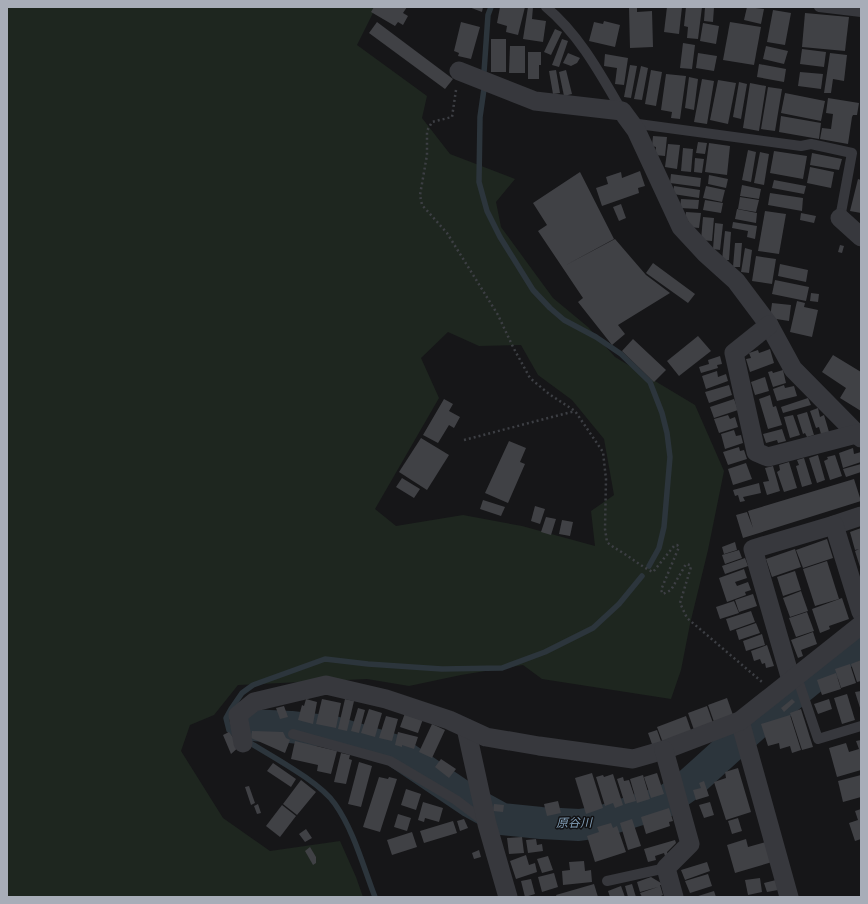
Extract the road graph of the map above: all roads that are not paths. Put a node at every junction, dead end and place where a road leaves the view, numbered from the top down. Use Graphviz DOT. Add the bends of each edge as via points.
graph roads {
  1 [pos="546,7"];
  2 [pos="819,7"];
  3 [pos="861,12"];
  4 [pos="459,71"];
  5 [pos="627,117"];
  6 [pos="840,218"];
  7 [pos="861,236"];
  8 [pos="769,325"];
  9 [pos="858,436"];
  10 [pos="861,516"];
  11 [pos="834,525"];
  12 [pos="861,612"];
  13 [pos="861,625"];
  14 [pos="794,678"];
  15 [pos="740,721"];
  16 [pos="861,726"];
  17 [pos="466,728"];
  18 [pos="293,734"];
  19 [pos="243,744"];
  20 [pos="664,750"];
  21 [pos="487,824"];
  22 [pos="666,868"];
  23 [pos="607,881"];
  24 [pos="508,897"];
  25 [pos="674,897"];
  26 [pos="789,897"];
  1 -- 5 [label="lane" via="557,16 579,44"];
  2 -- 3 [label="lane"];
  4 -- 5 [label="street" via="535,101"];
  5 -- 6 [label="lane" via="800,146 811,144 852,153"];
  5 -- 8 [label="street" via="636,130 681,228 736,281"];
  6 -- 7 [label="street"];
  8 -- 9 [label="street" via="793,368"];
  8 -- 9 [label="street" via="734,353 756,452 768,457"];
  10 -- 11 [label="street"];
  11 -- 12 [label="street"];
  11 -- 14 [label="street" via="753,549"];
  13 -- 14 [label="street"];
  14 -- 15 [label="street"];
  14 -- 16 [label="lane" via="818,739"];
  15 -- 20 [label="street"];
  15 -- 26 [label="street"];
  17 -- 19 [label="street" via="386,699 326,685 254,702 238,715"];
  17 -- 20 [label="street" via="486,737 633,759"];
  17 -- 21 [label="street"];
  18 -- 21 [label="lane" via="390,761 456,800"];
  20 -- 22 [label="street" via="690,844"];
  21 -- 24 [label="street"];
  22 -- 23 [label="lane"];
  22 -- 25 [label="street"];
}
